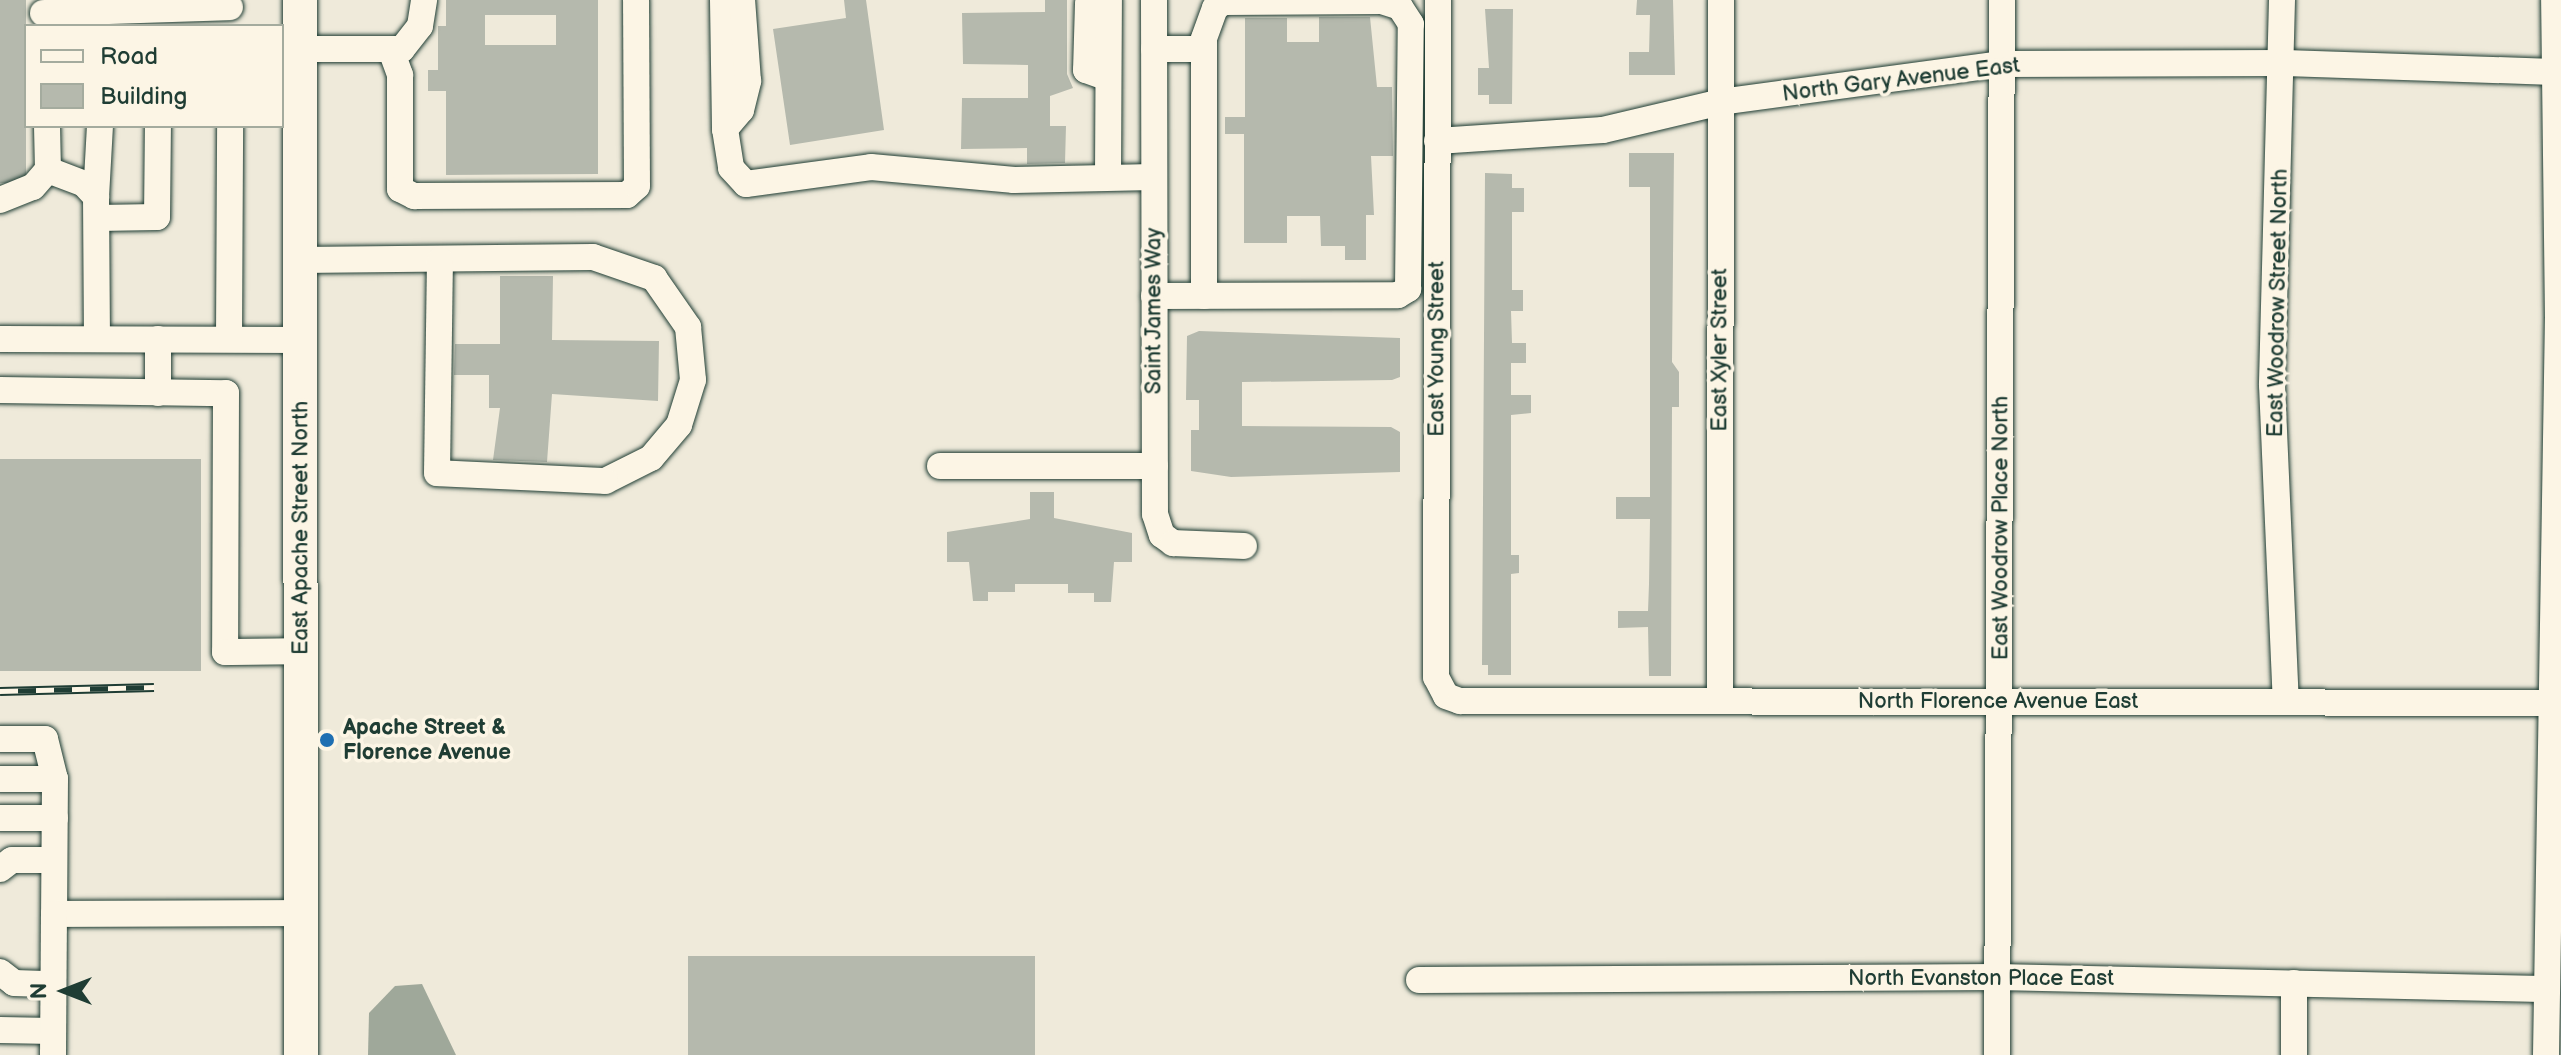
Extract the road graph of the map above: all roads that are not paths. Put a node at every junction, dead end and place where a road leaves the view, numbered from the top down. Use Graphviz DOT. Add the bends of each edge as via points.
graph roads {
  1 [pos="300,0"];
  2 [pos="424,0"];
  3 [pos="636,0"];
  4 [pos="723,0"];
  5 [pos="742,0"];
  6 [pos="1095,0"];
  7 [pos="1109,0"];
  8 [pos="1154,0"];
  9 [pos="1438,0"];
  10 [pos="1721,0"];
  11 [pos="2002,0"];
  12 [pos="2282,0"];
  13 [pos="2554,0"];
  14 [pos="230,11"];
  15 [pos="43,13"];
  16 [pos="158,17"];
  17 [pos="300,49"];
  18 [pos="1154,49"];
  19 [pos="1204,49"];
  20 [pos="391,50"];
  21 [pos="2285,63"];
  22 [pos="2002,64"];
  23 [pos="2558,72"];
  24 [pos="1108,78"];
  25 [pos="1721,102"];
  26 [pos="47,128"];
  27 [pos="100,128"];
  28 [pos="158,128"];
  29 [pos="230,128"];
  30 [pos="725,129"];
  31 [pos="1437,141"];
  32 [pos="48,170"];
  33 [pos="1108,177"];
  34 [pos="1154,177"];
  35 [pos="0,200"];
  36 [pos="97,208"];
  37 [pos="300,260"];
  38 [pos="440,260"];
  39 [pos="1154,296"];
  40 [pos="1204,296"];
  41 [pos="2560,318"];
  42 [pos="0,339"];
  43 [pos="97,339"];
  44 [pos="158,339"];
  45 [pos="229,339"];
  46 [pos="300,340"];
  47 [pos="0,390"];
  48 [pos="158,393"];
  49 [pos="940,466"];
  50 [pos="1155,466"];
  51 [pos="1244,546"];
  52 [pos="2557,574"];
  53 [pos="302,651"];
  54 [pos="1446,696"];
  55 [pos="1720,701"];
  56 [pos="2286,702"];
  57 [pos="2000,703"];
  58 [pos="2552,703"];
  59 [pos="0,739"];
  60 [pos="0,779"];
  61 [pos="55,779"];
  62 [pos="0,818"];
  63 [pos="55,818"];
  64 [pos="54,860"];
  65 [pos="2556,862"];
  66 [pos="0,869"];
  67 [pos="302,913"];
  68 [pos="54,914"];
  69 [pos="0,972"];
  70 [pos="1997,977"];
  71 [pos="1419,980"];
  72 [pos="2294,983"];
  73 [pos="52,984"];
  74 [pos="2543,989"];
  75 [pos="0,1030"];
  76 [pos="53,1043"];
  77 [pos="301,1055"];
  78 [pos="1997,1055"];
  79 [pos="2294,1055"];
  80 [pos="2546,1055"];
  1 -- 17 [label="main road, East Apache Street North"];
  2 -- 20 [label="street" via="411,43"];
  3 -- 20 [label="street" via="637,186 627,195 414,196 400,189 400,75"];
  4 -- 30 [label="street"];
  5 -- 30 [label="street" via="748,81 741,110"];
  6 -- 24 [label="street" via="1088,4 1086,70"];
  7 -- 24 [label="street"];
  8 -- 18 [label="street, Saint James Way"];
  9 -- 31 [label="street, East Young Street"];
  10 -- 25 [label="street, East Xyler Street"];
  11 -- 22 [label="street, East Woodrow Place North"];
  12 -- 21 [label="street, East Woodrow Street North"];
  13 -- 23 [label="street"];
  14 -- 16 [label="street"];
  15 -- 16 [label="street"];
  17 -- 20 [label="street"];
  17 -- 37 [label="main road, East Apache Street North"];
  18 -- 19 [label="street"];
  18 -- 34 [label="street, Saint James Way"];
  19 -- 40 [label="street"];
  19 -- 40 [label="street" via="1209,18 1223,2 1382,1 1400,7 1411,24 1408,289 1398,295"];
  21 -- 22 [label="street, North Gary Avenue East"];
  21 -- 23 [label="street, North Gary Avenue East"];
  21 -- 56 [label="street, East Woodrow Street North" via="2272,385"];
  22 -- 25 [label="street, North Gary Avenue East"];
  22 -- 57 [label="street, East Woodrow Place North"];
  23 -- 41 [label="street"];
  24 -- 33 [label="street"];
  25 -- 31 [label="street, North Gary Avenue East" via="1603,130"];
  25 -- 55 [label="street, East Xyler Street"];
  26 -- 32 [label="street"];
  27 -- 36 [label="street"];
  28 -- 36 [label="street" via="157,217"];
  29 -- 45 [label="street"];
  30 -- 33 [label="street" via="731,168 746,184 871,167 1014,180"];
  31 -- 54 [label="street, East Young Street" via="1436,677"];
  32 -- 35 [label="street" via="33,187"];
  32 -- 36 [label="street" via="84,184"];
  33 -- 34 [label="street"];
  34 -- 39 [label="street, Saint James Way"];
  36 -- 43 [label="street"];
  37 -- 38 [label="street"];
  37 -- 46 [label="main road, East Apache Street North"];
  38 -- 38 [label="street" via="593,257 654,278 688,327 693,380 679,425 651,458 605,481 437,473"];
  39 -- 40 [label="street"];
  39 -- 50 [label="street, Saint James Way"];
  41 -- 52 [label="street"];
  42 -- 43 [label="street"];
  43 -- 44 [label="street"];
  44 -- 45 [label="street"];
  44 -- 48 [label="street"];
  45 -- 46 [label="street"];
  46 -- 53 [label="main road, East Apache Street North"];
  47 -- 48 [label="street"];
  48 -- 53 [label="street" via="226,393 225,652"];
  49 -- 50 [label="street"];
  50 -- 51 [label="street, Saint James Way" via="1162,535 1187,546"];
  52 -- 58 [label="street"];
  53 -- 67 [label="main road, East Apache Street North"];
  54 -- 55 [label="street, North Florence Avenue East" via="1460,701"];
  55 -- 57 [label="street, North Florence Avenue East"];
  56 -- 57 [label="street, North Florence Avenue East"];
  56 -- 58 [label="street, North Florence Avenue East"];
  57 -- 70 [label="street, East Woodrow Place North"];
  58 -- 65 [label="street"];
  59 -- 61 [label="street" via="45,739"];
  60 -- 61 [label="street"];
  61 -- 63 [label="street"];
  62 -- 63 [label="street"];
  63 -- 64 [label="street"];
  64 -- 66 [label="street" via="12,860"];
  64 -- 68 [label="street"];
  65 -- 74 [label="street"];
  67 -- 68 [label="street"];
  67 -- 77 [label="main road, East Apache Street North"];
  68 -- 73 [label="street"];
  69 -- 73 [label="street" via="14,983"];
  70 -- 71 [label="street, North Evanston Place East"];
  70 -- 72 [label="street, North Evanston Place East"];
  70 -- 78 [label="street, East Woodrow Place North"];
  72 -- 74 [label="street, North Evanston Place East"];
  72 -- 79 [label="street"];
  73 -- 76 [label="street"];
  74 -- 80 [label="street"];
  75 -- 76 [label="street"];
}
